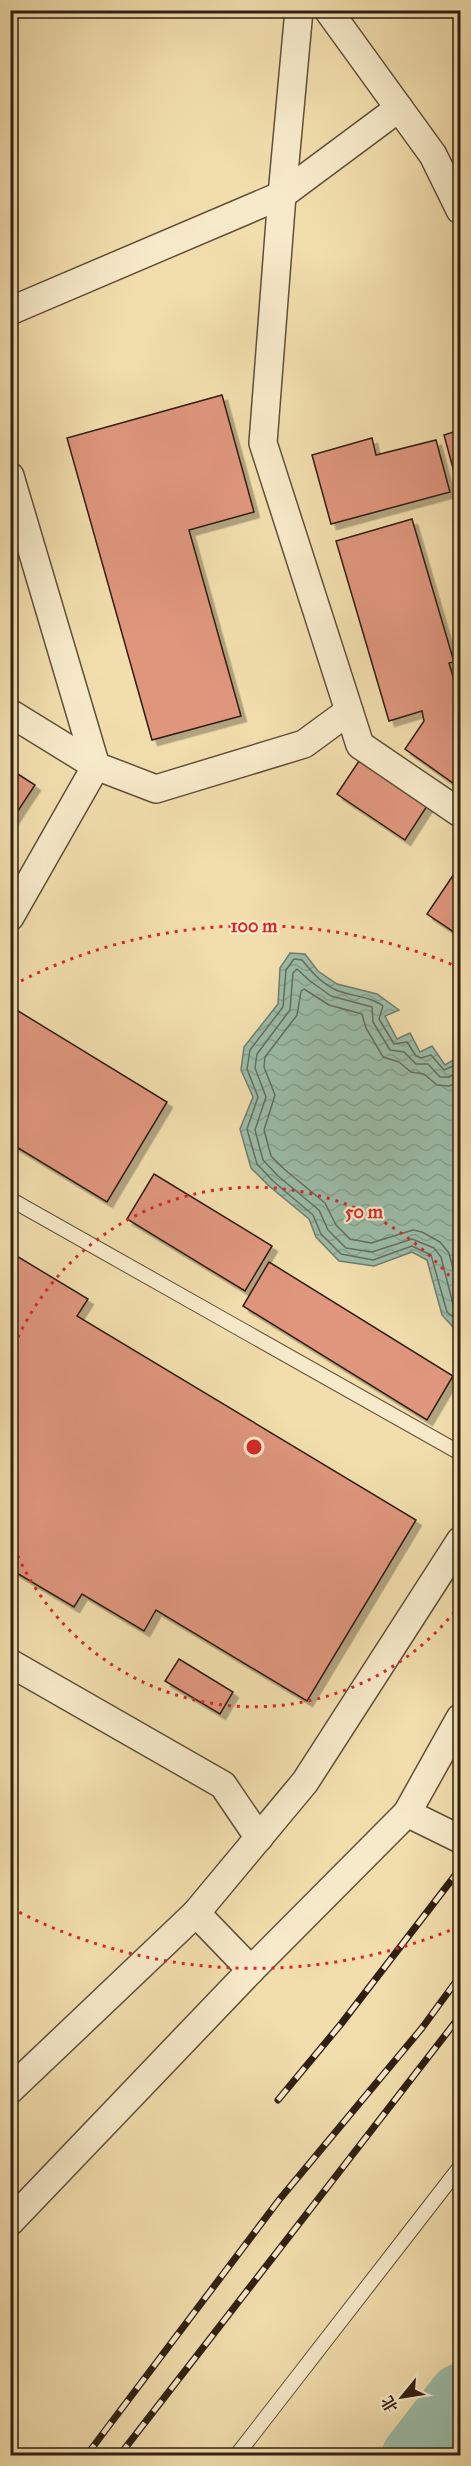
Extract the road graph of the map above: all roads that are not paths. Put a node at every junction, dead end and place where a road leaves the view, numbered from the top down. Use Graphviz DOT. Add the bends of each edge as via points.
graph roads {
  1 [pos="299,10"];
  2 [pos="328,10"];
  3 [pos="399,108"];
  4 [pos="282,195"];
  5 [pos="460,210"];
  6 [pos="10,311"];
  7 [pos="10,476"];
  8 [pos="349,711"];
  9 [pos="10,713"];
  10 [pos="96,766"];
  11 [pos="460,813"];
  12 [pos="10,917"];
  13 [pos="10,1199"];
  14 [pos="460,1453"];
  15 [pos="460,1541"];
  16 [pos="10,1663"];
  17 [pos="460,1718"];
  18 [pos="407,1813"];
  19 [pos="259,1838"];
  20 [pos="460,1839"];
  21 [pos="196,1913"];
  22 [pos="250,1970"];
  23 [pos="10,2090"];
  24 [pos="460,2168"];
  25 [pos="10,2222"];
  26 [pos="236,2456"];
  1 -- 4 [label="street"];
  2 -- 3 [label="street"];
  3 -- 4 [label="street"];
  3 -- 5 [label="street" via="433,154"];
  4 -- 6 [label="street"];
  4 -- 8 [label="street" via="263,443"];
  7 -- 10 [label="street"];
  8 -- 10 [label="street" via="304,744 156,789"];
  8 -- 11 [label="street" via="360,745"];
  9 -- 10 [label="street"];
  10 -- 12 [label="street"];
  13 -- 14 [label="lane"];
  15 -- 19 [label="street" via="305,1782"];
  16 -- 19 [label="street" via="223,1785"];
  17 -- 18 [label="street"];
  18 -- 20 [label="street"];
  18 -- 22 [label="street"];
  19 -- 21 [label="street"];
  21 -- 22 [label="street"];
  21 -- 23 [label="street"];
  22 -- 25 [label="street"];
  24 -- 26 [label="lane"];
}
